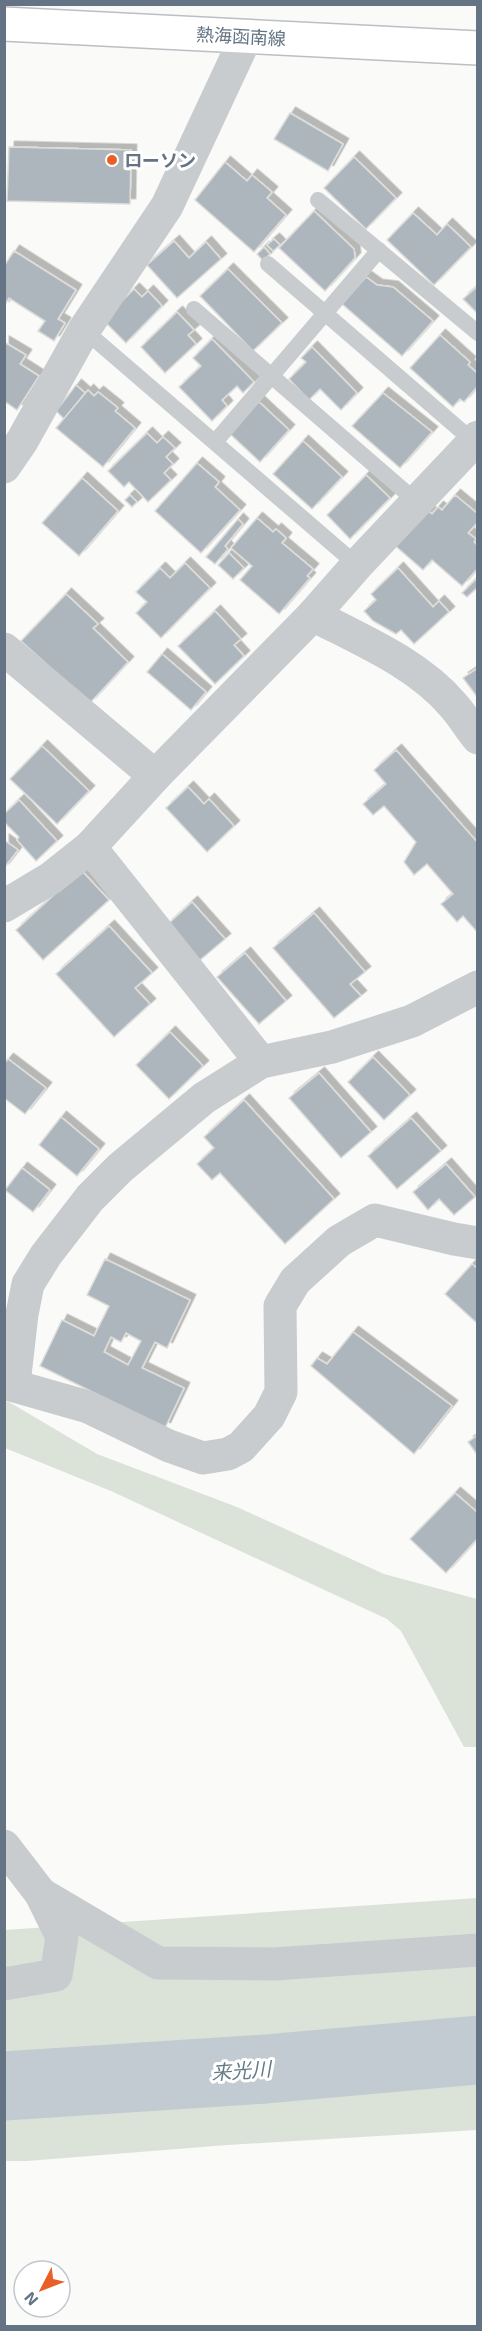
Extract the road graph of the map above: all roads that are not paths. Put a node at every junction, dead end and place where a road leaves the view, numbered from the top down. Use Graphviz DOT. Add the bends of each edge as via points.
graph roads {
  1 [pos="4,24"];
  2 [pos="246,37"];
  3 [pos="477,48"];
  4 [pos="318,200"];
  5 [pos="379,250"];
  6 [pos="268,264"];
  7 [pos="194,309"];
  8 [pos="324,312"];
  9 [pos="84,330"];
  10 [pos="477,333"];
  11 [pos="272,376"];
  12 [pos="476,439"];
  13 [pos="215,442"];
  14 [pos="4,467"];
  15 [pos="417,502"];
  16 [pos="357,565"];
  17 [pos="313,615"];
  18 [pos="4,649"];
  19 [pos="477,738"];
  20 [pos="155,776"];
  21 [pos="90,847"];
  22 [pos="4,906"];
  23 [pos="477,987"];
  24 [pos="261,1062"];
  25 [pos="477,1243"];
  26 [pos="9,1384"];
  27 [pos="4,1846"];
  28 [pos="41,1894"];
  29 [pos="477,1950"];
  30 [pos="4,1984"];
  1 -- 2 [label="main road, 熱海函南線"];
  2 -- 3 [label="main road, 熱海函南線"];
  2 -- 9 [label="street" via="167,206"];
  4 -- 5 [label="lane"];
  5 -- 8 [label="lane"];
  5 -- 10 [label="lane"];
  6 -- 8 [label="lane"];
  7 -- 11 [label="lane"];
  8 -- 11 [label="lane"];
  8 -- 12 [label="lane"];
  9 -- 13 [label="lane"];
  9 -- 14 [label="street"];
  11 -- 13 [label="lane"];
  11 -- 15 [label="lane"];
  12 -- 15 [label="street"];
  13 -- 16 [label="lane"];
  15 -- 16 [label="street"];
  16 -- 17 [label="street"];
  17 -- 19 [label="street" via="417,673 453,704"];
  17 -- 20 [label="street"];
  18 -- 20 [label="street"];
  20 -- 21 [label="street"];
  21 -- 22 [label="street" via="51,878"];
  21 -- 24 [label="street"];
  23 -- 24 [label="street" via="412,1021 332,1047"];
  24 -- 26 [label="street" via="204,1098 90,1198 28,1284"];
  25 -- 26 [label="street" via="375,1220 339,1241 295,1281 280,1306 281,1392 269,1416 241,1447 228,1454 203,1458 88,1407"];
  27 -- 28 [label="street"];
  28 -- 29 [label="street" via="158,1963 274,1964"];
  28 -- 30 [label="street" via="62,1937 56,1975"];
}
